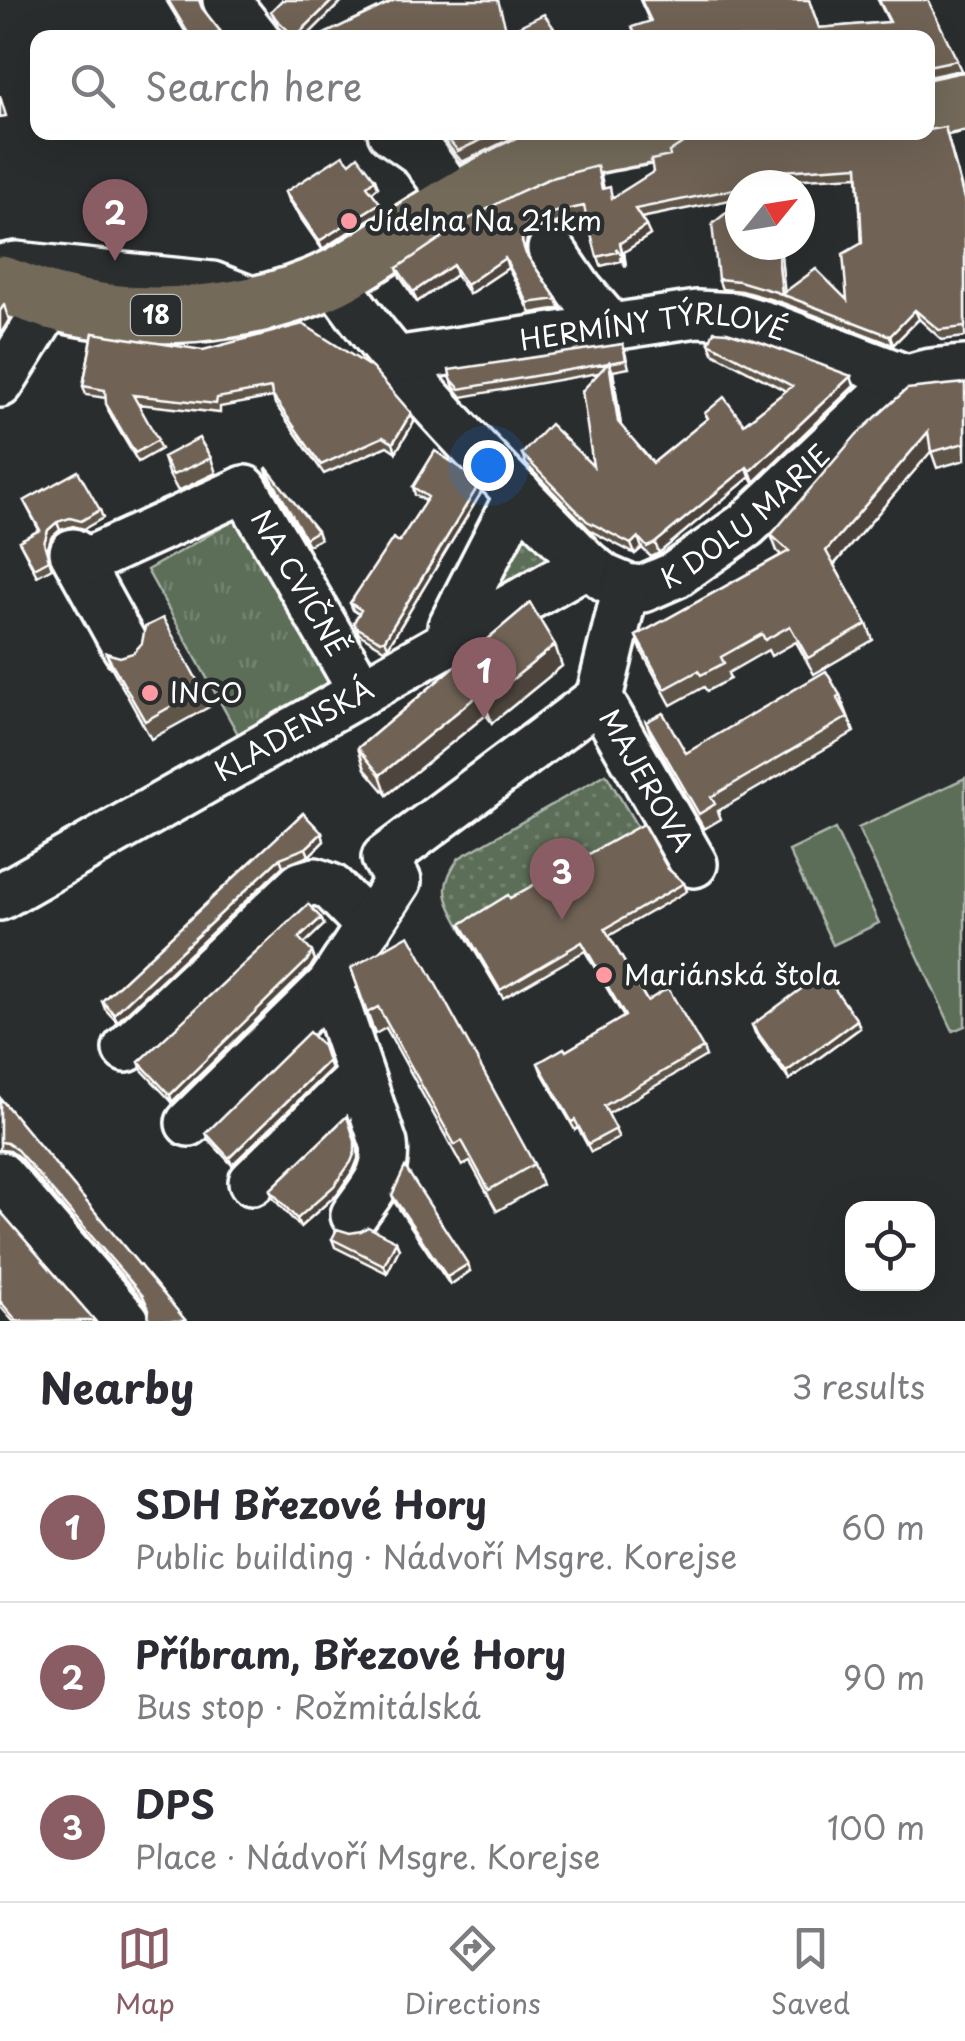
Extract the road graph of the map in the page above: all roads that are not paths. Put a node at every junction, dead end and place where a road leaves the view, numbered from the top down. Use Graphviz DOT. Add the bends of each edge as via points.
graph roads {
  1 [pos="226,0"];
  2 [pos="250,30"];
  3 [pos="965,101"];
  4 [pos="935,108"];
  5 [pos="403,140"];
  6 [pos="627,140"];
  7 [pos="457,200"];
  8 [pos="552,249"];
  9 [pos="0,268"];
  10 [pos="334,278"];
  11 [pos="0,284"];
  12 [pos="52,301"];
  13 [pos="260,302"];
  14 [pos="611,327"];
  15 [pos="394,360"];
  16 [pos="965,369"];
  17 [pos="906,378"];
  18 [pos="0,384"];
  19 [pos="519,494"];
  20 [pos="587,564"];
  21 [pos="626,586"];
  22 [pos="452,640"];
  23 [pos="126,648"];
  24 [pos="362,692"];
  25 [pos="598,698"];
  26 [pos="694,864"];
  27 [pos="0,897"];
  28 [pos="368,926"];
  29 [pos="330,985"];
  30 [pos="126,1050"];
  31 [pos="360,1078"];
  32 [pos="188,1123"];
  33 [pos="0,1175"];
  34 [pos="252,1182"];
  35 [pos="354,1215"];
  36 [pos="126,1321"];
  1 -- 2 [label="street"];
  3 -- 4 [label="main road"];
  5 -- 7 [label="street" via="421,152"];
  6 -- 7 [label="main road, 18" via="552,156"];
  7 -- 10 [label="main road, 18"];
  8 -- 14 [label="street"];
  9 -- 13 [label="street" via="212,285"];
  10 -- 13 [label="main road, 18"];
  10 -- 15 [label="street, K DOLU MARIE"];
  11 -- 12 [label="main road, 18"];
  12 -- 13 [label="main road, 18" via="169,315"];
  12 -- 18 [label="street"];
  14 -- 15 [label="street, HERMÍNY TÝRLOVÉ"];
  14 -- 17 [label="street, HERMÍNY TÝRLOVÉ" via="697,314 736,316"];
  15 -- 19 [label="street, K DOLU MARIE"];
  16 -- 17 [label="street"];
  17 -- 21 [label="street, K DOLU MARIE" via="746,525 658,584"];
  19 -- 20 [label="street, K DOLU MARIE"];
  19 -- 22 [label="street" via="451,626"];
  20 -- 21 [label="street, K DOLU MARIE"];
  20 -- 22 [label="street, KLADENSKÁ"];
  21 -- 25 [label="street"];
  22 -- 24 [label="street, KLADENSKÁ"];
  23 -- 24 [label="street, NA CVIČNĚ" via="77,558 245,490"];
  24 -- 27 [label="street, KLADENSKÁ"];
  25 -- 26 [label="street, MAJEROVA"];
  25 -- 28 [label="street" via="385,858 398,881"];
  28 -- 29 [label="street"];
  28 -- 30 [label="street" via="331,887 301,884"];
  29 -- 31 [label="street"];
  29 -- 32 [label="street"];
  31 -- 34 [label="street"];
  31 -- 35 [label="street" via="386,1160"];
  33 -- 36 [label="street"];
}
